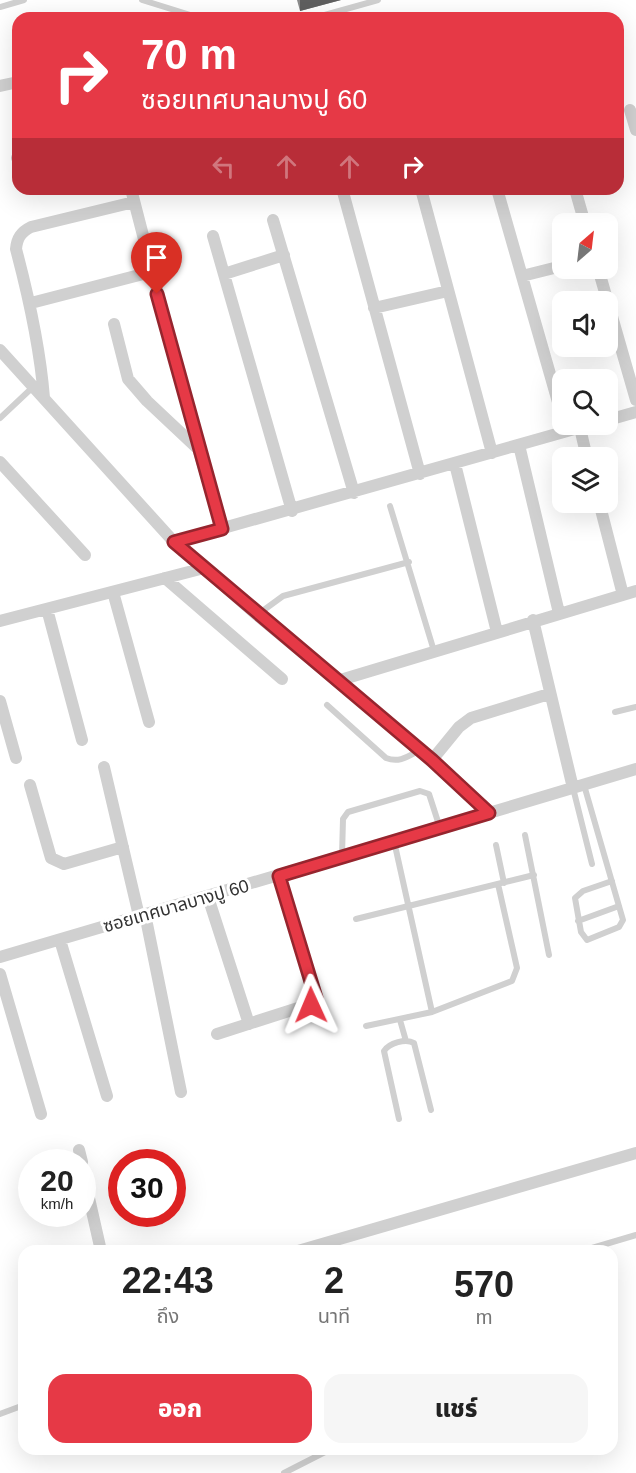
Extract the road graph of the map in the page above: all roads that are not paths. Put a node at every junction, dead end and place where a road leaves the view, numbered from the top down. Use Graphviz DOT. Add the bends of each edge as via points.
graph roads {
  1 [pos="24,0"];
  2 [pos="142,0"];
  3 [pos="378,0"];
  4 [pos="0,7"];
  5 [pos="181,12"];
  6 [pos="335,12"];
  7 [pos="630,110"];
  8 [pos="636,130"];
  9 [pos="132,195"];
  10 [pos="344,195"];
  11 [pos="423,195"];
  12 [pos="499,195"];
  13 [pos="577,195"];
  14 [pos="134,202"];
  15 [pos="582,213"];
  16 [pos="273,220"];
  17 [pos="213,236"];
  18 [pos="284,255"];
  19 [pos="552,268"];
  20 [pos="151,272"];
  21 [pos="224,274"];
  22 [pos="522,276"];
  23 [pos="601,279"];
  24 [pos="448,291"];
  25 [pos="31,303"];
  26 [pos="374,308"];
  27 [pos="114,324"];
  28 [pos="0,350"];
  29 [pos="552,381"];
  30 [pos="33,387"];
  31 [pos="44,398"];
  32 [pos="636,400"];
  33 [pos="636,412"];
  34 [pos="618,417"];
  35 [pos="0,418"];
  36 [pos="552,433"];
  37 [pos="519,445"];
  38 [pos="198,448"];
  39 [pos="492,453"];
  40 [pos="0,462"];
  41 [pos="455,464"];
  42 [pos="420,474"];
  43 [pos="354,493"];
  44 [pos="390,506"];
  45 [pos="292,511"];
  46 [pos="602,513"];
  47 [pos="222,529"];
  48 [pos="174,542"];
  49 [pos="85,555"];
  50 [pos="409,562"];
  51 [pos="204,568"];
  52 [pos="165,578"];
  53 [pos="636,591"];
  54 [pos="113,592"];
  55 [pos="623,595"];
  56 [pos="47,609"];
  57 [pos="559,613"];
  58 [pos="257,615"];
  59 [pos="533,620"];
  60 [pos="0,621"];
  61 [pos="497,632"];
  62 [pos="434,651"];
  63 [pos="282,679"];
  64 [pos="337,681"];
  65 [pos="549,694"];
  66 [pos="0,701"];
  67 [pos="327,705"];
  68 [pos="636,707"];
  69 [pos="615,712"];
  70 [pos="149,722"];
  71 [pos="82,740"];
  72 [pos="420,750"];
  73 [pos="16,758"];
  74 [pos="432,760"];
  75 [pos="104,767"];
  76 [pos="636,769"];
  77 [pos="30,785"];
  78 [pos="578,786"];
  79 [pos="489,813"];
  80 [pos="440,828"];
  81 [pos="525,835"];
  82 [pos="394,841"];
  83 [pos="496,845"];
  84 [pos="123,847"];
  85 [pos="342,857"];
  86 [pos="592,864"];
  87 [pos="534,875"];
  88 [pos="279,876"];
  89 [pos="612,880"];
  90 [pos="501,883"];
  91 [pos="208,897"];
  92 [pos="409,905"];
  93 [pos="619,906"];
  94 [pos="142,915"];
  95 [pos="356,919"];
  96 [pos="578,921"];
  97 [pos="60,940"];
  98 [pos="549,955"];
  99 [pos="0,957"];
  100 [pos="0,974"];
  101 [pos="432,1012"];
  102 [pos="400,1020"];
  103 [pos="249,1024"];
  104 [pos="366,1026"];
  105 [pos="217,1034"];
  106 [pos="406,1041"];
  107 [pos="181,1092"];
  108 [pos="107,1096"];
  109 [pos="431,1110"];
  110 [pos="41,1114"];
  111 [pos="399,1119"];
  112 [pos="636,1153"];
  113 [pos="96,1227"];
  114 [pos="636,1235"];
  115 [pos="100,1245"];
  116 [pos="319,1245"];
  117 [pos="602,1245"];
  118 [pos="18,1407"];
  119 [pos="0,1414"];
  120 [pos="319,1455"];
  121 [pos="284,1473"];
  1 -- 4 [label="lane"];
  2 -- 5 [label="lane"];
  3 -- 6 [label="lane"];
  7 -- 8 [label="street"];
  9 -- 14 [label="street"];
  10 -- 26 [label="street"];
  11 -- 24 [label="street"];
  12 -- 22 [label="street"];
  13 -- 15 [label="street"];
  14 -- 20 [label="street"];
  14 -- 25 [label="street" via="31,227 20,235 16,249"];
  16 -- 18 [label="street"];
  17 -- 21 [label="street"];
  18 -- 21 [label="street"];
  18 -- 43 [label="street"];
  19 -- 22 [label="street"];
  20 -- 25 [label="street"];
  20 -- 38 [label="street"];
  21 -- 45 [label="street"];
  22 -- 29 [label="street"];
  23 -- 32 [label="street"];
  24 -- 26 [label="street"];
  24 -- 39 [label="street"];
  25 -- 31 [label="street"];
  26 -- 42 [label="street"];
  27 -- 38 [label="street" via="128,379"];
  28 -- 30 [label="street"];
  30 -- 31 [label="street"];
  30 -- 35 [label="lane"];
  31 -- 48 [label="street"];
  33 -- 34 [label="street"];
  36 -- 37 [label="street"];
  37 -- 39 [label="street"];
  37 -- 57 [label="street"];
  38 -- 47 [label="street"];
  39 -- 41 [label="street"];
  40 -- 49 [label="street"];
  41 -- 42 [label="street"];
  41 -- 61 [label="street"];
  42 -- 43 [label="street"];
  43 -- 45 [label="street"];
  44 -- 50 [label="lane"];
  45 -- 47 [label="street"];
  46 -- 55 [label="street"];
  47 -- 48 [label="street"];
  48 -- 51 [label="street"];
  50 -- 58 [label="lane" via="283,596"];
  50 -- 62 [label="lane"];
  51 -- 52 [label="street"];
  51 -- 58 [label="street"];
  52 -- 54 [label="street"];
  52 -- 63 [label="street"];
  53 -- 55 [label="street"];
  54 -- 56 [label="street"];
  54 -- 70 [label="street"];
  55 -- 57 [label="street"];
  56 -- 60 [label="street"];
  56 -- 71 [label="street"];
  57 -- 59 [label="street"];
  58 -- 64 [label="street"];
  59 -- 61 [label="street"];
  59 -- 65 [label="street"];
  61 -- 62 [label="street"];
  62 -- 64 [label="street"];
  64 -- 72 [label="street"];
  65 -- 74 [label="street" via="471,718"];
  65 -- 78 [label="street"];
  66 -- 73 [label="street"];
  67 -- 72 [label="lane" via="386,758 402,760"];
  68 -- 69 [label="lane"];
  72 -- 74 [label="street"];
  74 -- 79 [label="street"];
  75 -- 84 [label="street"];
  76 -- 78 [label="street, ซอยเทศบาลบางปู 60"];
  77 -- 84 [label="street" via="51,858 57,863"];
  78 -- 79 [label="street, ซอยเทศบาลบางปู 60"];
  78 -- 86 [label="lane"];
  78 -- 89 [label="lane"];
  79 -- 80 [label="street, ซอยเทศบาลบางปู 60"];
  80 -- 82 [label="street, ซอยเทศบาลบางปู 60"];
  80 -- 85 [label="lane" via="426,792 358,809 344,815"];
  81 -- 87 [label="lane"];
  82 -- 85 [label="street, ซอยเทศบาลบางปู 60"];
  82 -- 92 [label="lane"];
  83 -- 90 [label="lane"];
  84 -- 94 [label="street"];
  85 -- 88 [label="street, ซอยเทศบาลบางปู 60"];
  87 -- 90 [label="lane"];
  87 -- 98 [label="lane"];
  88 -- 91 [label="street, ซอยเทศบาลบางปู 60"];
  88 -- 103 [label="street" via="316,1002"];
  89 -- 93 [label="lane"];
  89 -- 96 [label="lane" via="577,894 574,901"];
  90 -- 92 [label="lane"];
  90 -- 101 [label="lane" via="516,975 503,987"];
  91 -- 94 [label="street, ซอยเทศบาลบางปู 60"];
  91 -- 103 [label="street"];
  92 -- 95 [label="lane"];
  92 -- 101 [label="lane"];
  93 -- 96 [label="lane"];
  93 -- 96 [label="lane" via="622,924 592,939 583,938"];
  94 -- 97 [label="street, ซอยเทศบาลบางปู 60"];
  94 -- 107 [label="street"];
  97 -- 99 [label="street, ซอยเทศบาลบางปู 60"];
  97 -- 108 [label="street"];
  100 -- 110 [label="street"];
  101 -- 102 [label="lane"];
  102 -- 104 [label="lane"];
  102 -- 106 [label="lane"];
  103 -- 105 [label="street"];
  106 -- 109 [label="lane" via="414,1043"];
  106 -- 111 [label="lane" via="384,1051"];
  112 -- 116 [label="street"];
  113 -- 115 [label="street"];
  114 -- 117 [label="lane"];
  118 -- 119 [label="lane"];
  120 -- 121 [label="lane"];
}
